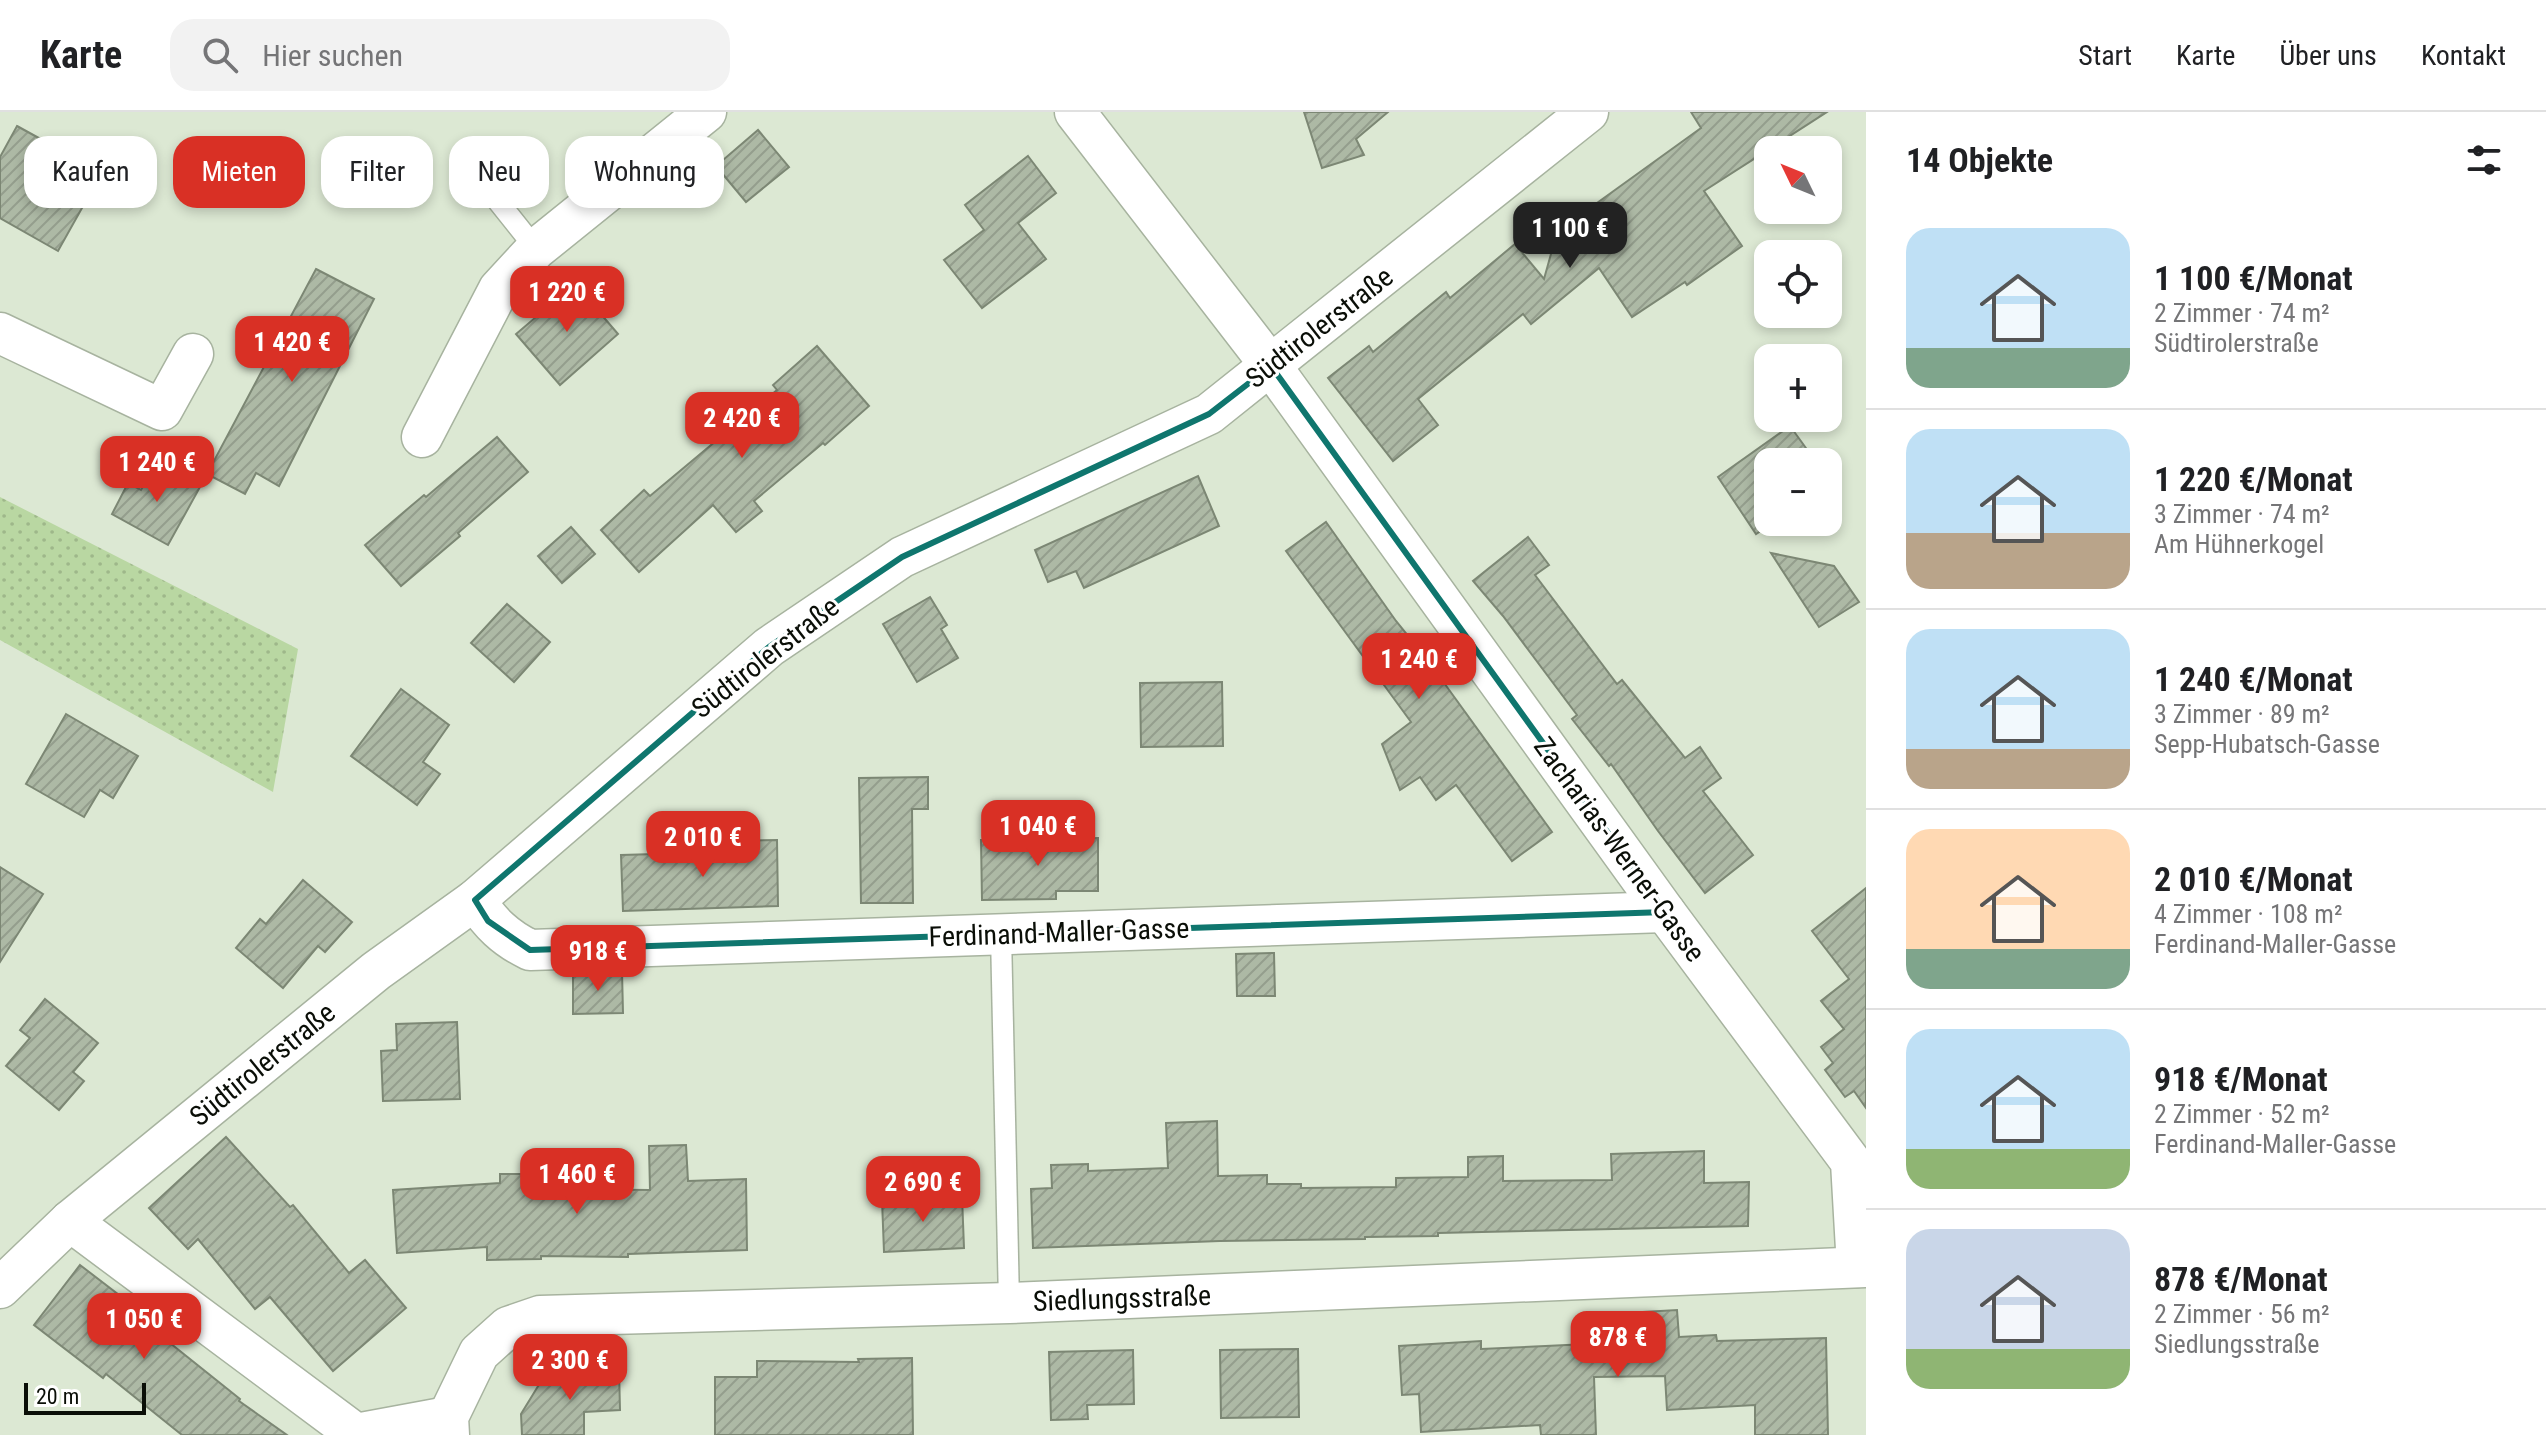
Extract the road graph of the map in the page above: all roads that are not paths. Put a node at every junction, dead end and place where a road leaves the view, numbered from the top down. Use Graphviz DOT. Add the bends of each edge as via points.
graph roads {
  1 [pos="706,112"];
  2 [pos="1075,112"];
  3 [pos="1588,112"];
  4 [pos="503,208"];
  5 [pos="536,249"];
  6 [pos="0,333"];
  7 [pos="193,354"];
  8 [pos="1271,366"];
  9 [pos="422,437"];
  10 [pos="475,900"];
  11 [pos="1665,912"];
  12 [pos="1001,934"];
  13 [pos="1858,1156"];
  14 [pos="70,1221"];
  15 [pos="1862,1267"];
  16 [pos="0,1288"];
  17 [pos="1009,1303"];
  18 [pos="448,1426"];
  1 -- 5 [label="street"];
  2 -- 8 [label="street, Zacharias-Werner-Gasse"];
  3 -- 8 [label="street, Südtirolerstraße"];
  4 -- 5 [label="lane"];
  5 -- 9 [label="street" via="499,289"];
  6 -- 7 [label="street" via="162,410"];
  8 -- 10 [label="street, Südtirolerstraße" via="1209,414 890,565 769,647"];
  8 -- 11 [label="street, Zacharias-Werner-Gasse"];
  10 -- 12 [label="street, Ferdinand-Maller-Gasse" via="488,921 530,950"];
  10 -- 14 [label="street, Südtirolerstraße" via="376,971"];
  11 -- 12 [label="street, Ferdinand-Maller-Gasse"];
  11 -- 13 [label="street, Zacharias-Werner-Gasse"];
  12 -- 17 [label="lane"];
  13 -- 15 [label="street, Zacharias-Werner-Gasse"];
  14 -- 16 [label="street, Südtirolerstraße"];
  14 -- 18 [label="street" via="356,1434"];
  15 -- 17 [label="street, Siedlungsstraße"];
  17 -- 18 [label="street, Siedlungsstraße" via="540,1316 508,1327 479,1353"];
}
